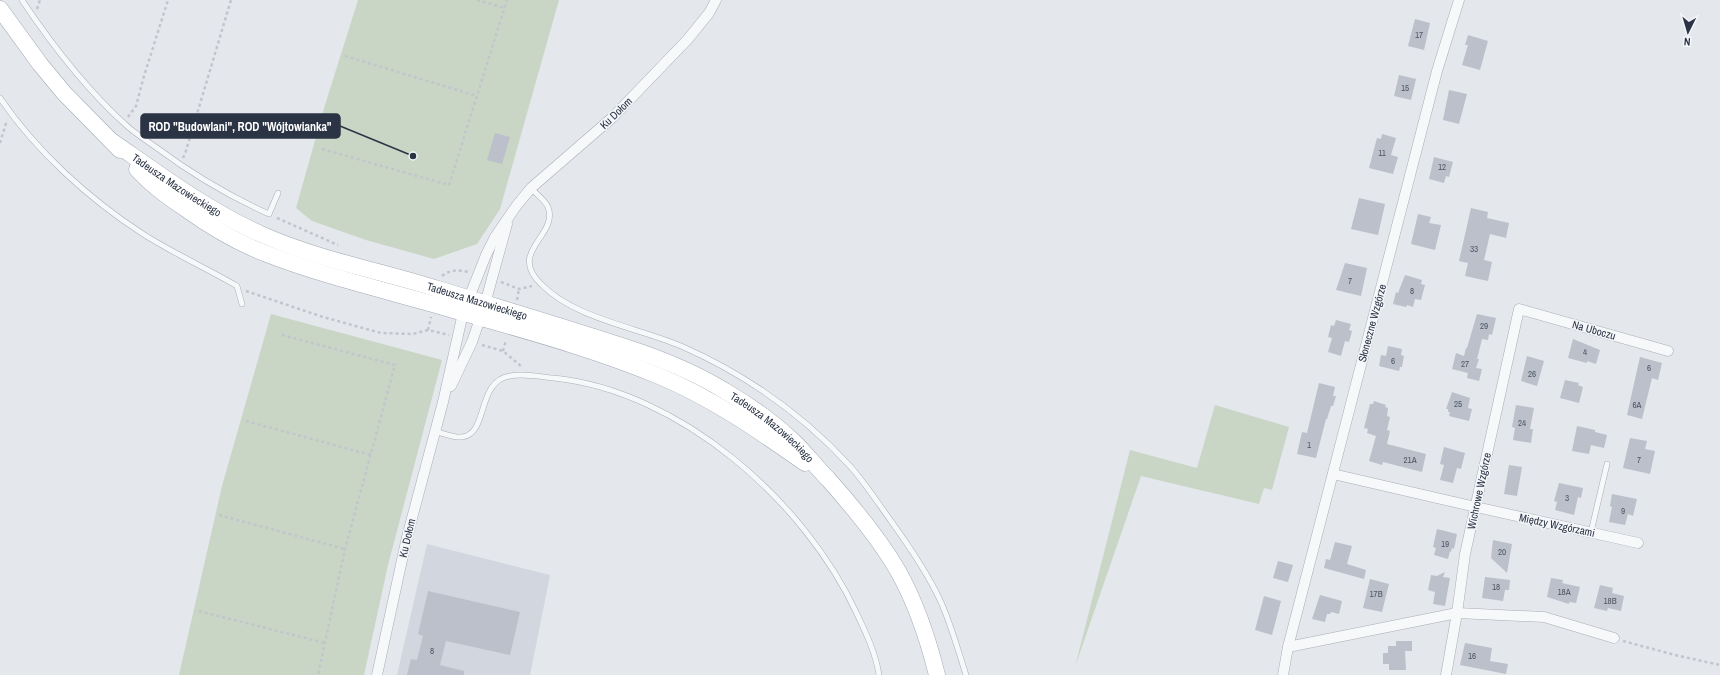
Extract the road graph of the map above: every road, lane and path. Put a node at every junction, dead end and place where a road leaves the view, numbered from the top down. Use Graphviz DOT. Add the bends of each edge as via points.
graph roads {
  1 [pos="22,0"];
  2 [pos="168,0"];
  3 [pos="231,0"];
  4 [pos="477,0"];
  5 [pos="507,0"];
  6 [pos="716,0"];
  7 [pos="1459,0"];
  8 [pos="0,3"];
  9 [pos="505,8"];
  10 [pos="0,9"];
  11 [pos="14,30"];
  12 [pos="345,56"];
  13 [pos="477,96"];
  14 [pos="0,98"];
  15 [pos="10,112"];
  16 [pos="124,122"];
  17 [pos="0,143"];
  18 [pos="322,148"];
  19 [pos="179,164"];
  20 [pos="531,188"];
  21 [pos="278,193"];
  22 [pos="269,214"];
  23 [pos="508,218"];
  24 [pos="342,247"];
  25 [pos="437,274"];
  26 [pos="478,275"];
  27 [pos="491,279"];
  28 [pos="541,284"];
  29 [pos="237,286"];
  30 [pos="242,304"];
  31 [pos="466,306"];
  32 [pos="1519,309"];
  33 [pos="482,311"];
  34 [pos="282,335"];
  35 [pos="458,337"];
  36 [pos="472,342"];
  37 [pos="1668,351"];
  38 [pos="526,376"];
  39 [pos="443,402"];
  40 [pos="246,422"];
  41 [pos="434,431"];
  42 [pos="371,455"];
  43 [pos="1607,464"];
  44 [pos="1333,474"];
  45 [pos="1476,507"];
  46 [pos="219,515"];
  47 [pos="1591,532"];
  48 [pos="1638,543"];
  49 [pos="345,549"];
  50 [pos="199,611"];
  51 [pos="1457,613"];
  52 [pos="1614,638"];
  53 [pos="324,644"];
  54 [pos="1288,647"];
  55 [pos="1720,665"];
  56 [pos="318,675"];
  57 [pos="377,675"];
  58 [pos="879,675"];
  59 [pos="937,675"];
  60 [pos="966,675"];
  61 [pos="1283,675"];
  62 [pos="1446,675"];
  1 -- 16 [label="lane" via="72,67"];
  2 -- 16 [label="path" via="136,106"];
  3 -- 19 [label="path" via="186,154"];
  4 -- 9 [label="path"];
  5 -- 9 [label="path"];
  6 -- 20 [label="street, Ku Dołom" via="688,39 613,117"];
  7 -- 44 [label="street, Słoneczne Wzgórze" via="1438,70"];
  8 -- 11 [label="main road, Tadeusza Mazowieckiego"];
  9 -- 13 [label="path"];
  10 -- 11 [label="main road, Tadeusza Mazowieckiego"];
  11 -- 31 [label="main road, Tadeusza Mazowieckiego" via="64,93 113,142 193,197 264,236 340,263 438,289"];
  12 -- 13 [label="path"];
  13 -- 18 [label="path" via="449,185"];
  14 -- 15 [label="lane"];
  15 -- 17 [label="path"];
  15 -- 29 [label="lane" via="37,145 107,208 143,234"];
  16 -- 19 [label="lane"];
  19 -- 22 [label="lane" via="242,202"];
  20 -- 23 [label="street, Ku Dołom"];
  20 -- 28 [label="lane" via="548,206 549,211 547,224 529,257 528,265"];
  21 -- 22 [label="lane"];
  22 -- 24 [label="path"];
  23 -- 26 [label="street, Ku Dołom" via="495,237"];
  23 -- 27 [label="street, Ku Dołom"];
  25 -- 26 [label="path" via="442,276 458,269"];
  26 -- 31 [label="street, Ku Dołom"];
  27 -- 28 [label="path" via="519,289"];
  27 -- 33 [label="street, Ku Dołom"];
  28 -- 60 [label="lane" via="578,310 682,346 715,363 757,387 803,422 850,467 915,554 940,600"];
  29 -- 30 [label="lane"];
  29 -- 35 [label="path" via="323,318 381,333 413,334 428,330"];
  31 -- 33 [label="main road, Tadeusza Mazowieckiego"];
  31 -- 35 [label="street, Ku Dołom"];
  32 -- 37 [label="street, Na Uboczu"];
  32 -- 45 [label="street, Wichrowe Wzgórze"];
  33 -- 36 [label="street, Ku Dołom"];
  33 -- 59 [label="main road, Tadeusza Mazowieckiego" via="643,353 671,363 726,391 772,423 794,441 844,497 898,570 917,610"];
  34 -- 42 [label="path" via="395,366"];
  35 -- 39 [label="street, Ku Dołom"];
  36 -- 38 [label="path" via="504,351 518,362"];
  36 -- 39 [label="street, Ku Dołom"];
  38 -- 41 [label="lane" via="499,379 491,387 481,417 472,432 463,437 454,437"];
  38 -- 58 [label="lane" via="596,385 639,401 685,424 727,453 766,486 825,557 848,594 865,630"];
  39 -- 41 [label="street, Ku Dołom"];
  40 -- 42 [label="path"];
  41 -- 57 [label="street, Ku Dołom" via="407,537"];
  42 -- 49 [label="path"];
  43 -- 47 [label="lane"];
  44 -- 45 [label="street, Między Wzgórzami"];
  44 -- 54 [label="street, Słoneczne Wzgórze"];
  45 -- 47 [label="street, Między Wzgórzami"];
  45 -- 51 [label="street, Wichrowe Wzgórze" via="1465,554"];
  46 -- 49 [label="path"];
  47 -- 48 [label="street, Między Wzgórzami"];
  49 -- 53 [label="path"];
  50 -- 53 [label="path"];
  51 -- 52 [label="street" via="1544,617"];
  51 -- 54 [label="street"];
  51 -- 62 [label="street, Wichrowe Wzgórze"];
  52 -- 55 [label="path" via="1675,656"];
  53 -- 56 [label="path"];
  54 -- 61 [label="street, Słoneczne Wzgórze"];
}
